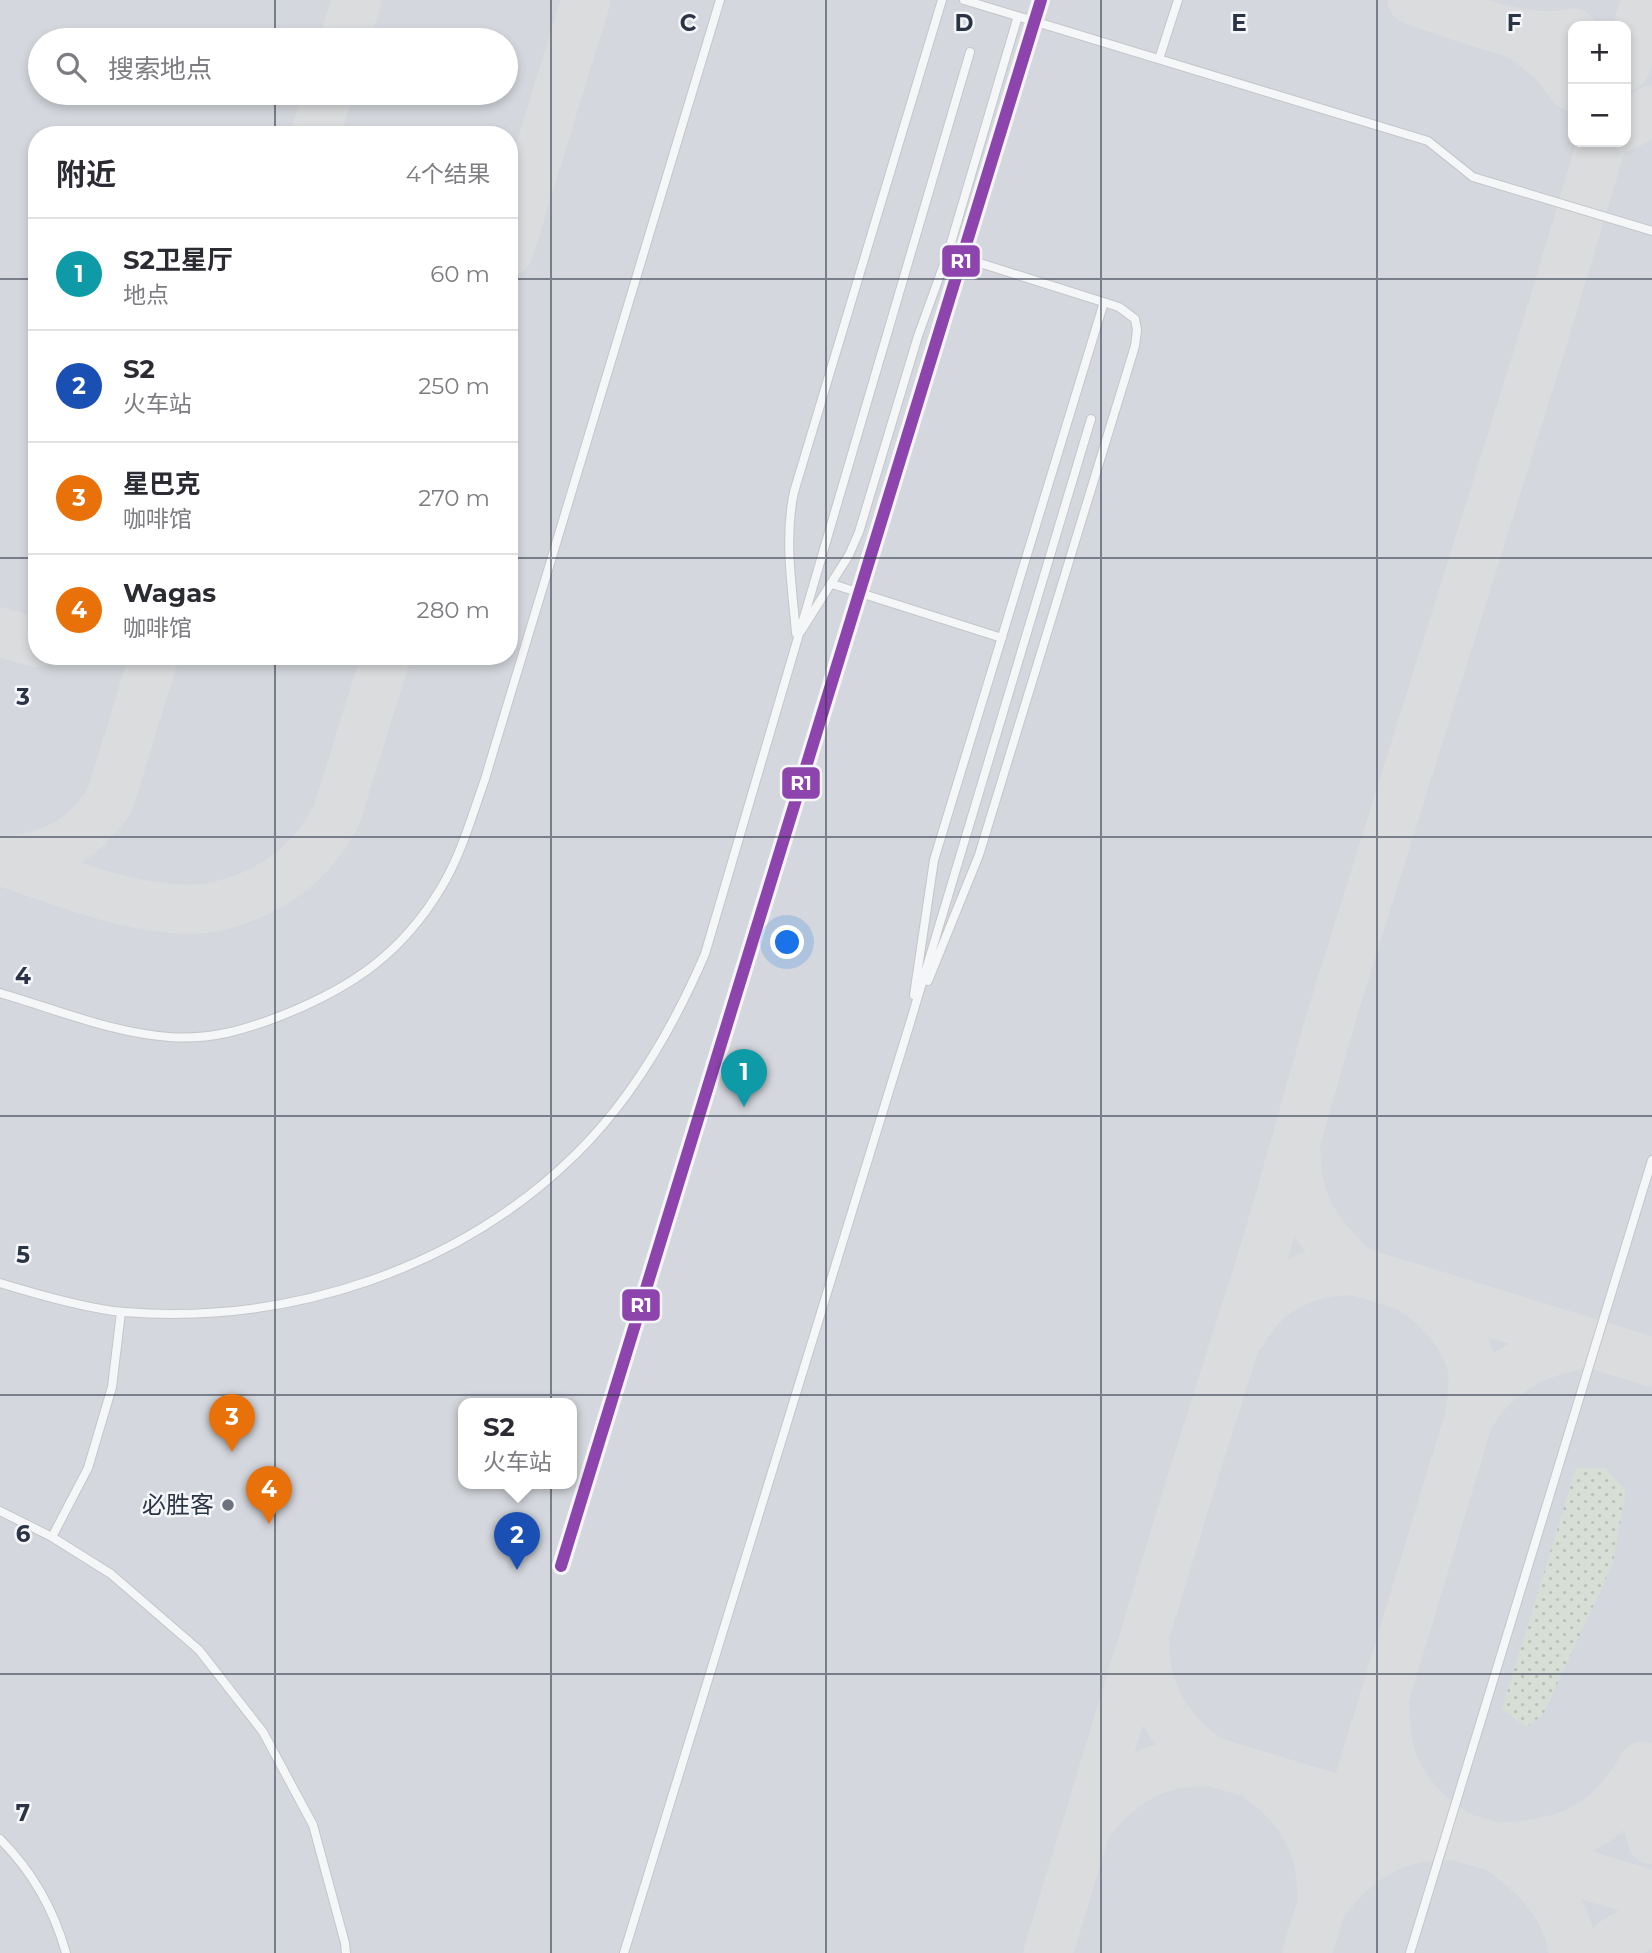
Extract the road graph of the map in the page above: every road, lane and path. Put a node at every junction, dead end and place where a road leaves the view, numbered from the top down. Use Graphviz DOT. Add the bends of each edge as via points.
graph roads {
  1 [pos="720,0"];
  2 [pos="942,0"];
  3 [pos="964,0"];
  4 [pos="1178,0"];
  5 [pos="1018,16"];
  6 [pos="970,52"];
  7 [pos="1159,59"];
  8 [pos="1652,232"];
  9 [pos="948,253"];
  10 [pos="1104,302"];
  11 [pos="1091,419"];
  12 [pos="832,584"];
  13 [pos="1002,638"];
  14 [pos="796,639"];
  15 [pos="0,993"];
  16 [pos="911,1023"];
  17 [pos="1652,1160"];
  18 [pos="0,1283"];
  19 [pos="121,1312"];
  20 [pos="0,1511"];
  21 [pos="52,1537"];
  22 [pos="0,1839"];
  23 [pos="66,1953"];
  24 [pos="346,1953"];
  25 [pos="624,1953"];
  26 [pos="1410,1953"];
  1 -- 15 [label="lane" via="485,779 459,851 418,922 367,971 323,997 217,1036 130,1032"];
  2 -- 14 [label="lane" via="792,502 789,539"];
  3 -- 5 [label="lane"];
  4 -- 7 [label="lane"];
  5 -- 7 [label="lane"];
  5 -- 9 [label="lane"];
  6 -- 14 [label="lane"];
  7 -- 8 [label="lane" via="1428,141 1473,177"];
  9 -- 10 [label="lane"];
  9 -- 12 [label="lane" via="918,335 859,532"];
  10 -- 13 [label="lane"];
  10 -- 16 [label="lane" via="1135,318 1135,346 979,855"];
  11 -- 16 [label="lane"];
  12 -- 13 [label="lane"];
  12 -- 14 [label="lane"];
  13 -- 16 [label="lane" via="934,860"];
  14 -- 19 [label="lane" via="705,954 683,1005 652,1057 577,1153 495,1220 445,1249 385,1275 315,1299 252,1310 181,1315"];
  16 -- 25 [label="lane"];
  17 -- 26 [label="lane"];
  18 -- 19 [label="lane"];
  19 -- 21 [label="lane" via="112,1387 88,1468"];
  20 -- 21 [label="lane"];
  21 -- 24 [label="lane" via="111,1574 199,1650 263,1732 313,1825"];
  22 -- 23 [label="lane" via="29,1872"];
}
